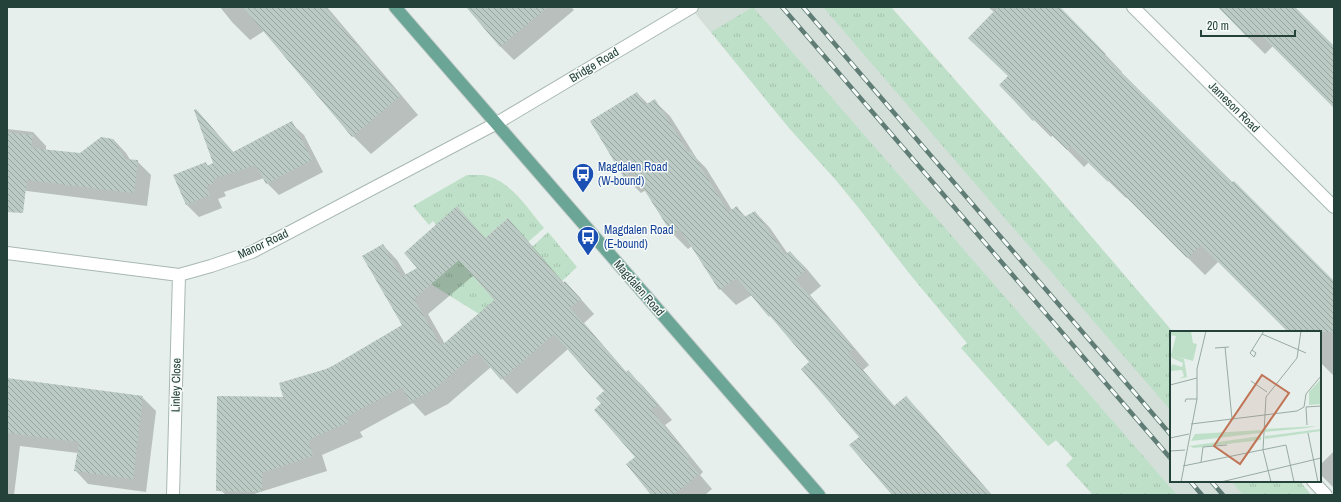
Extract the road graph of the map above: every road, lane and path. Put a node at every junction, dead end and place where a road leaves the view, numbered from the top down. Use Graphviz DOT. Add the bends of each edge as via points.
graph roads {
  1 [pos="395,7"];
  2 [pos="691,7"];
  3 [pos="1134,7"];
  4 [pos="496,123"];
  5 [pos="1334,207"];
  6 [pos="7,253"];
  7 [pos="179,275"];
  8 [pos="1314,482"];
  9 [pos="173,495"];
  10 [pos="820,495"];
  11 [pos="1326,495"];
  1 -- 4 [label="main road, Magdalen Road"];
  2 -- 4 [label="street, Bridge Road"];
  3 -- 5 [label="street, Jameson Road"];
  4 -- 7 [label="street, Manor Road" via="252,252"];
  4 -- 10 [label="main road, Magdalen Road"];
  6 -- 7 [label="street, Manor Road"];
  7 -- 9 [label="street, Linley Close"];
  8 -- 11 [label="street"];
}
